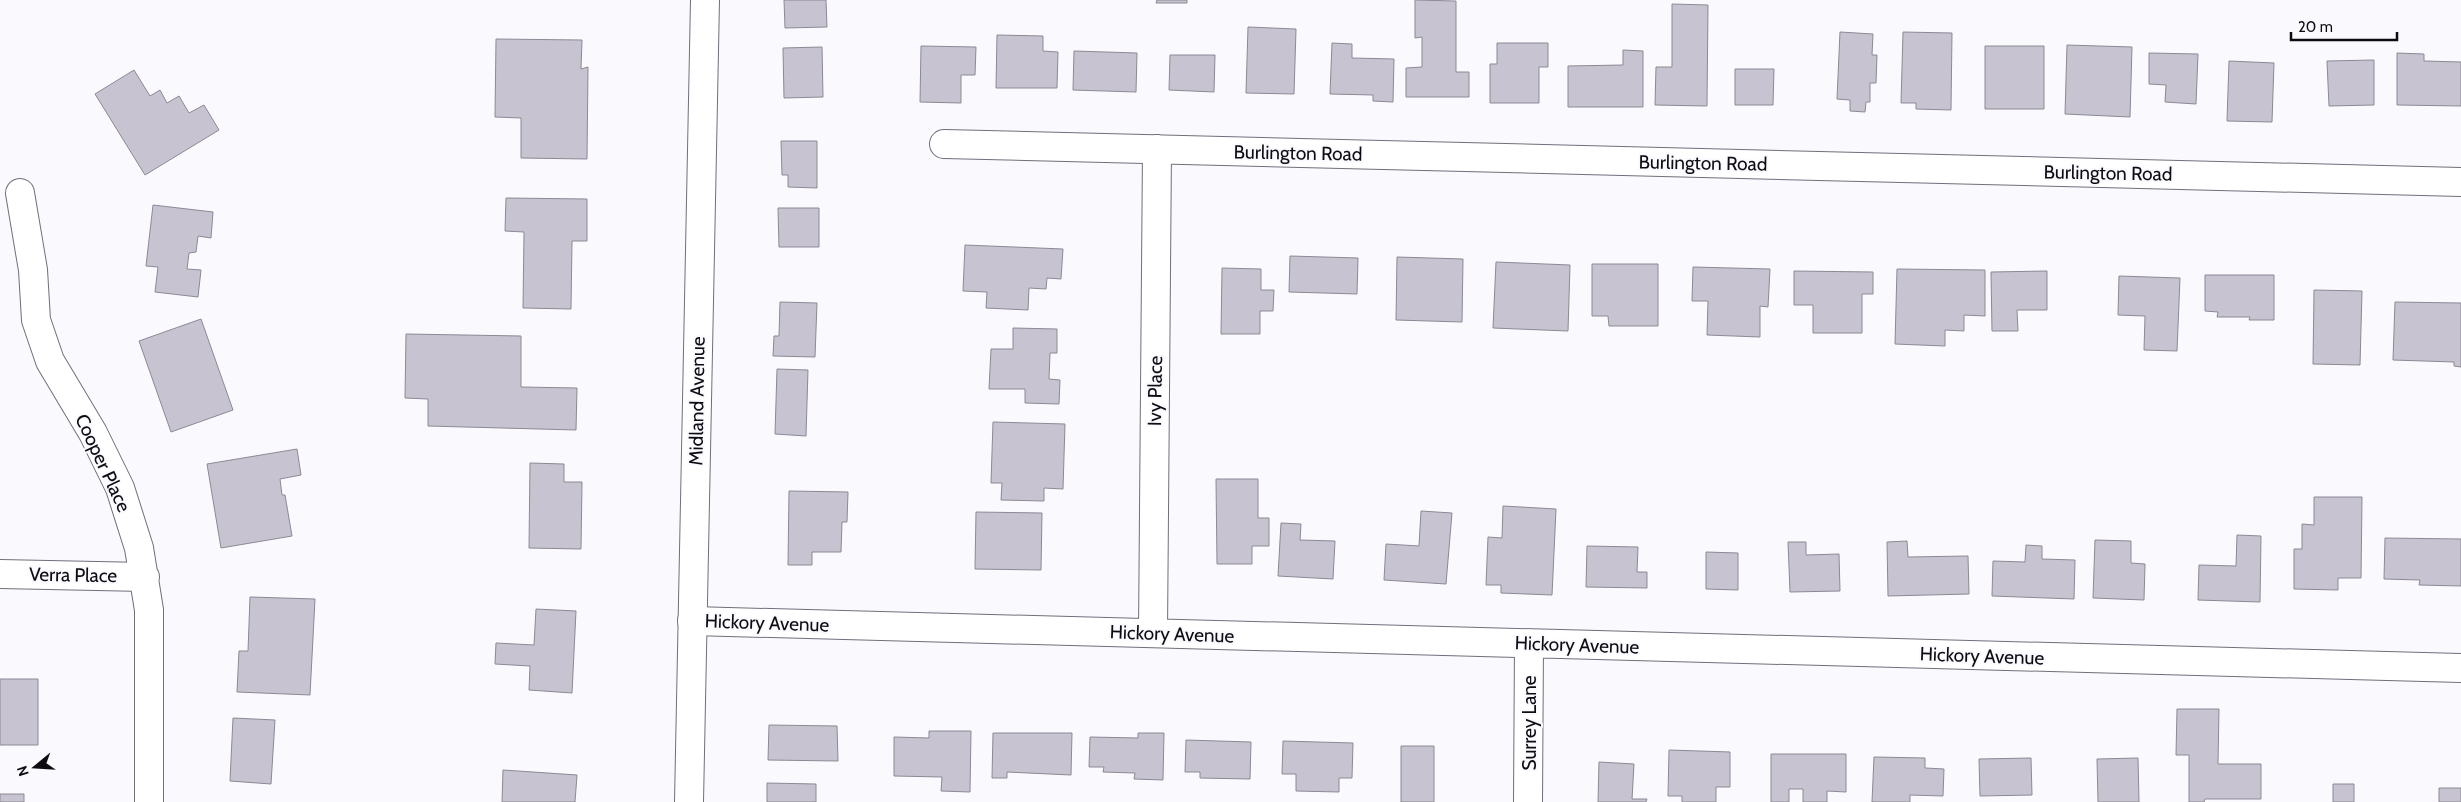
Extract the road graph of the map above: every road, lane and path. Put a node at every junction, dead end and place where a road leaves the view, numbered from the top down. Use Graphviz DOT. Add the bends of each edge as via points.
graph roads {
  1 [pos="705,0"];
  2 [pos="944,144"];
  3 [pos="1157,149"];
  4 [pos="2461,182"];
  5 [pos="20,192"];
  6 [pos="0,574"];
  7 [pos="145,577"];
  8 [pos="692,621"];
  9 [pos="1153,634"];
  10 [pos="1529,644"];
  11 [pos="2461,668"];
  12 [pos="150,802"];
  13 [pos="689,802"];
  14 [pos="1528,802"];
  1 -- 8 [label="street, Midland Avenue"];
  2 -- 3 [label="street, Burlington Road"];
  3 -- 4 [label="street, Burlington Road"];
  3 -- 9 [label="street, Ivy Place"];
  5 -- 7 [label="street, Cooper Place" via="33,270 36,320 50,361 93,433 120,488 140,548"];
  6 -- 7 [label="street, Verra Place"];
  7 -- 12 [label="street, Cooper Place" via="149,610"];
  8 -- 9 [label="street, Hickory Avenue"];
  8 -- 13 [label="street, Midland Avenue"];
  9 -- 10 [label="street, Hickory Avenue"];
  10 -- 11 [label="street, Hickory Avenue"];
  10 -- 14 [label="street, Surrey Lane"];
}
